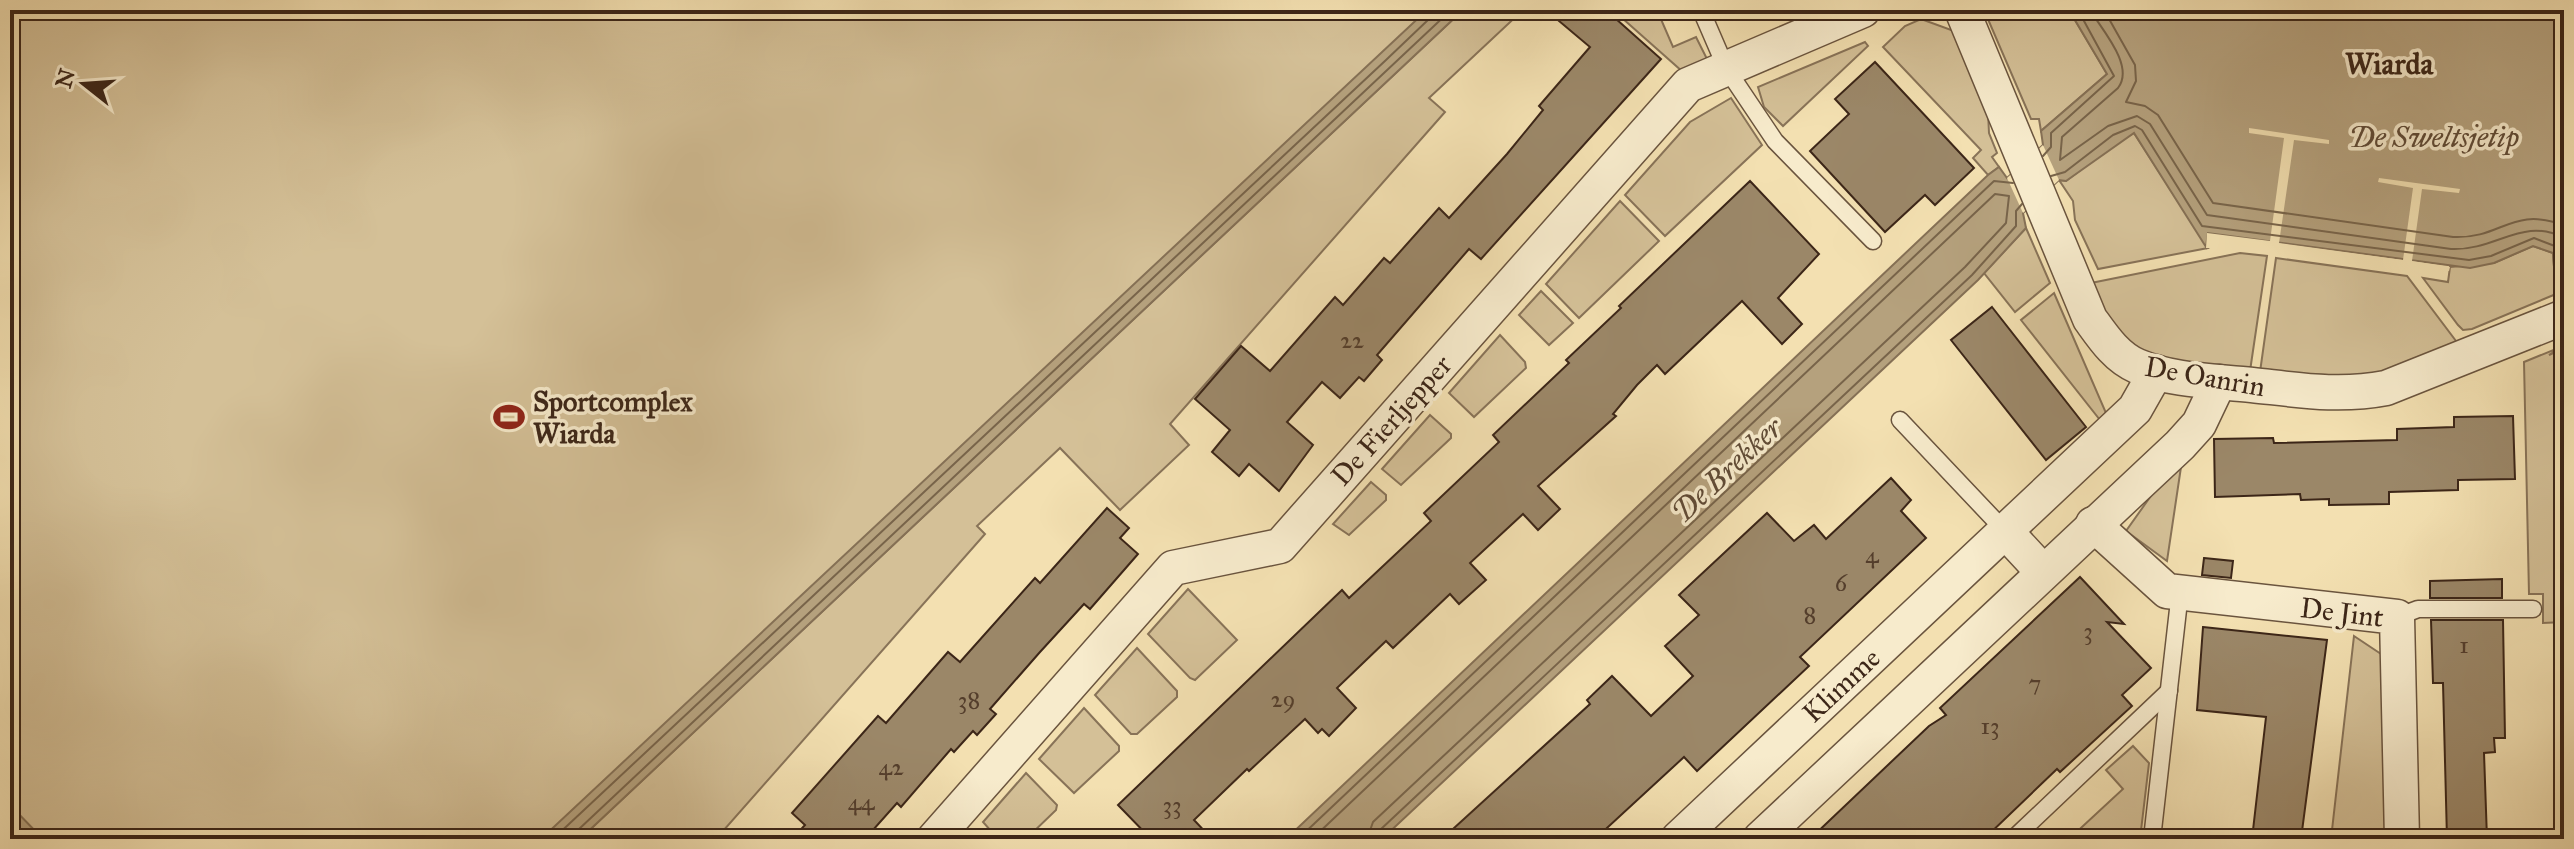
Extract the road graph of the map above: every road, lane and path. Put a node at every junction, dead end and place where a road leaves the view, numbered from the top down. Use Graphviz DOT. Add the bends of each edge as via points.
graph roads {
  1 [pos="1701,10"];
  2 [pos="1863,10"];
  3 [pos="1962,10"];
  4 [pos="1726,68"];
  5 [pos="1873,241"];
  6 [pos="2564,317"];
  7 [pos="2156,372"];
  8 [pos="2219,382"];
  9 [pos="1900,420"];
  10 [pos="2093,524"];
  11 [pos="2005,531"];
  12 [pos="2043,572"];
  13 [pos="2180,592"];
  14 [pos="2533,609"];
  15 [pos="2397,617"];
  16 [pos="2169,691"];
  17 [pos="934,839"];
  18 [pos="1678,839"];
  19 [pos="1760,839"];
  20 [pos="2013,839"];
  21 [pos="2152,839"];
  22 [pos="2402,839"];
  1 -- 4 [label="lane"];
  2 -- 4 [label="street, De Fierljepper"];
  3 -- 7 [label="street, De Oanrin" via="2090,319 2105,340 2136,365"];
  4 -- 5 [label="lane" via="1775,141"];
  4 -- 17 [label="street, De Fierljepper" via="1688,85 1280,546 1173,568"];
  6 -- 8 [label="street, De Oanrin" via="2386,388 2328,395"];
  7 -- 8 [label="street, De Oanrin"];
  7 -- 11 [label="street, Klimme" via="2135,409"];
  8 -- 10 [label="street, Klimme" via="2199,424"];
  9 -- 11 [label="lane"];
  10 -- 12 [label="street, Klimme"];
  10 -- 13 [label="street, De Jint" via="2167,591"];
  11 -- 12 [label="street"];
  11 -- 18 [label="street, Klimme"];
  12 -- 19 [label="street, Klimme"];
  13 -- 15 [label="street, De Jint"];
  13 -- 16 [label="lane"];
  14 -- 15 [label="lane" via="2418,609"];
  15 -- 22 [label="street, De Jint"];
  16 -- 20 [label="lane"];
  16 -- 21 [label="lane"];
}
